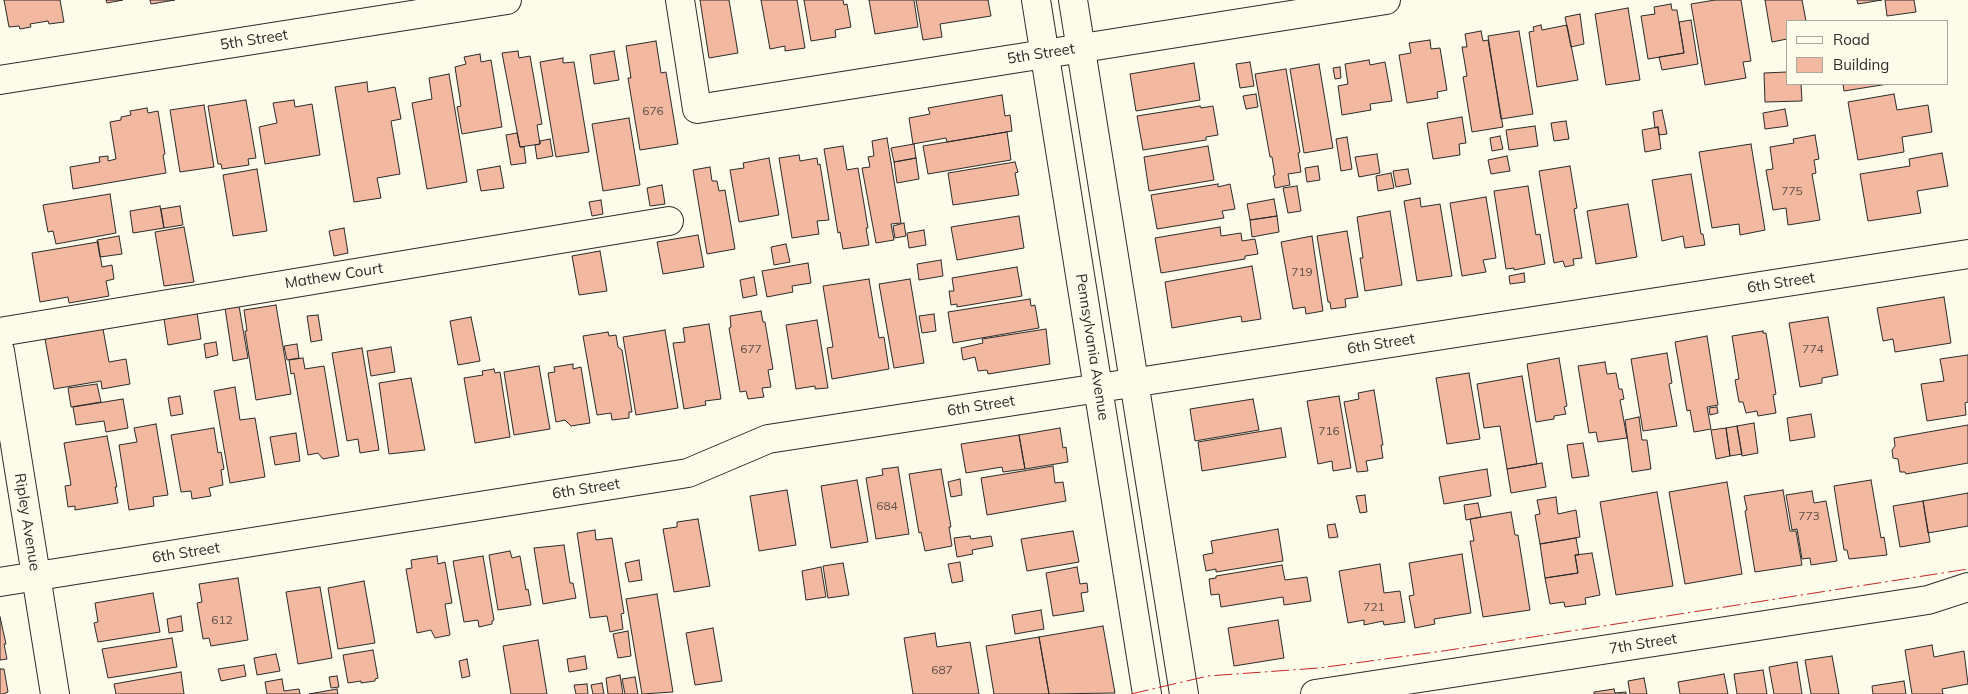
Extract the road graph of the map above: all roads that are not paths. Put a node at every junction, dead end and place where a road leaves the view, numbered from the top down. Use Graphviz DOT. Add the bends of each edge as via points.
graph roads {
  1 [pos="507,0"];
  2 [pos="680,0"];
  3 [pos="1036,0"];
  4 [pos="1073,0"];
  5 [pos="1386,0"];
  6 [pos="1080,48"];
  7 [pos="1045,54"];
  8 [pos="0,80"];
  9 [pos="669,221"];
  10 [pos="1968,254"];
  11 [pos="0,332"];
  12 [pos="0,351"];
  13 [pos="1134,382"];
  14 [pos="1098,387"];
  15 [pos="9,467"];
  16 [pos="36,576"];
  17 [pos="0,582"];
  18 [pos="1968,587"];
  19 [pos="55,694"];
  20 [pos="1147,694"];
  21 [pos="1184,694"];
  22 [pos="1316,694"];
  1 -- 8 [label="street, 5th Street"];
  2 -- 7 [label="street, 5th Street" via="697,109"];
  3 -- 7 [label="street, Pennsylvania Avenue"];
  4 -- 6 [label="street"];
  5 -- 6 [label="street, 5th Street"];
  6 -- 7 [label="street, 5th Street"];
  6 -- 13 [label="street"];
  7 -- 14 [label="street, Pennsylvania Avenue"];
  9 -- 11 [label="street, Mathew Court"];
  10 -- 13 [label="street, 6th Street"];
  12 -- 15 [label="street, Ripley Avenue"];
  13 -- 14 [label="street, 6th Street"];
  13 -- 21 [label="street"];
  14 -- 16 [label="street, 6th Street" via="768,439 688,473"];
  14 -- 20 [label="street, Pennsylvania Avenue"];
  15 -- 16 [label="street, Ripley Avenue"];
  16 -- 17 [label="street, 6th Street"];
  16 -- 19 [label="street, Ripley Avenue"];
  18 -- 22 [label="street, 7th Street" via="1928,600"];
}
